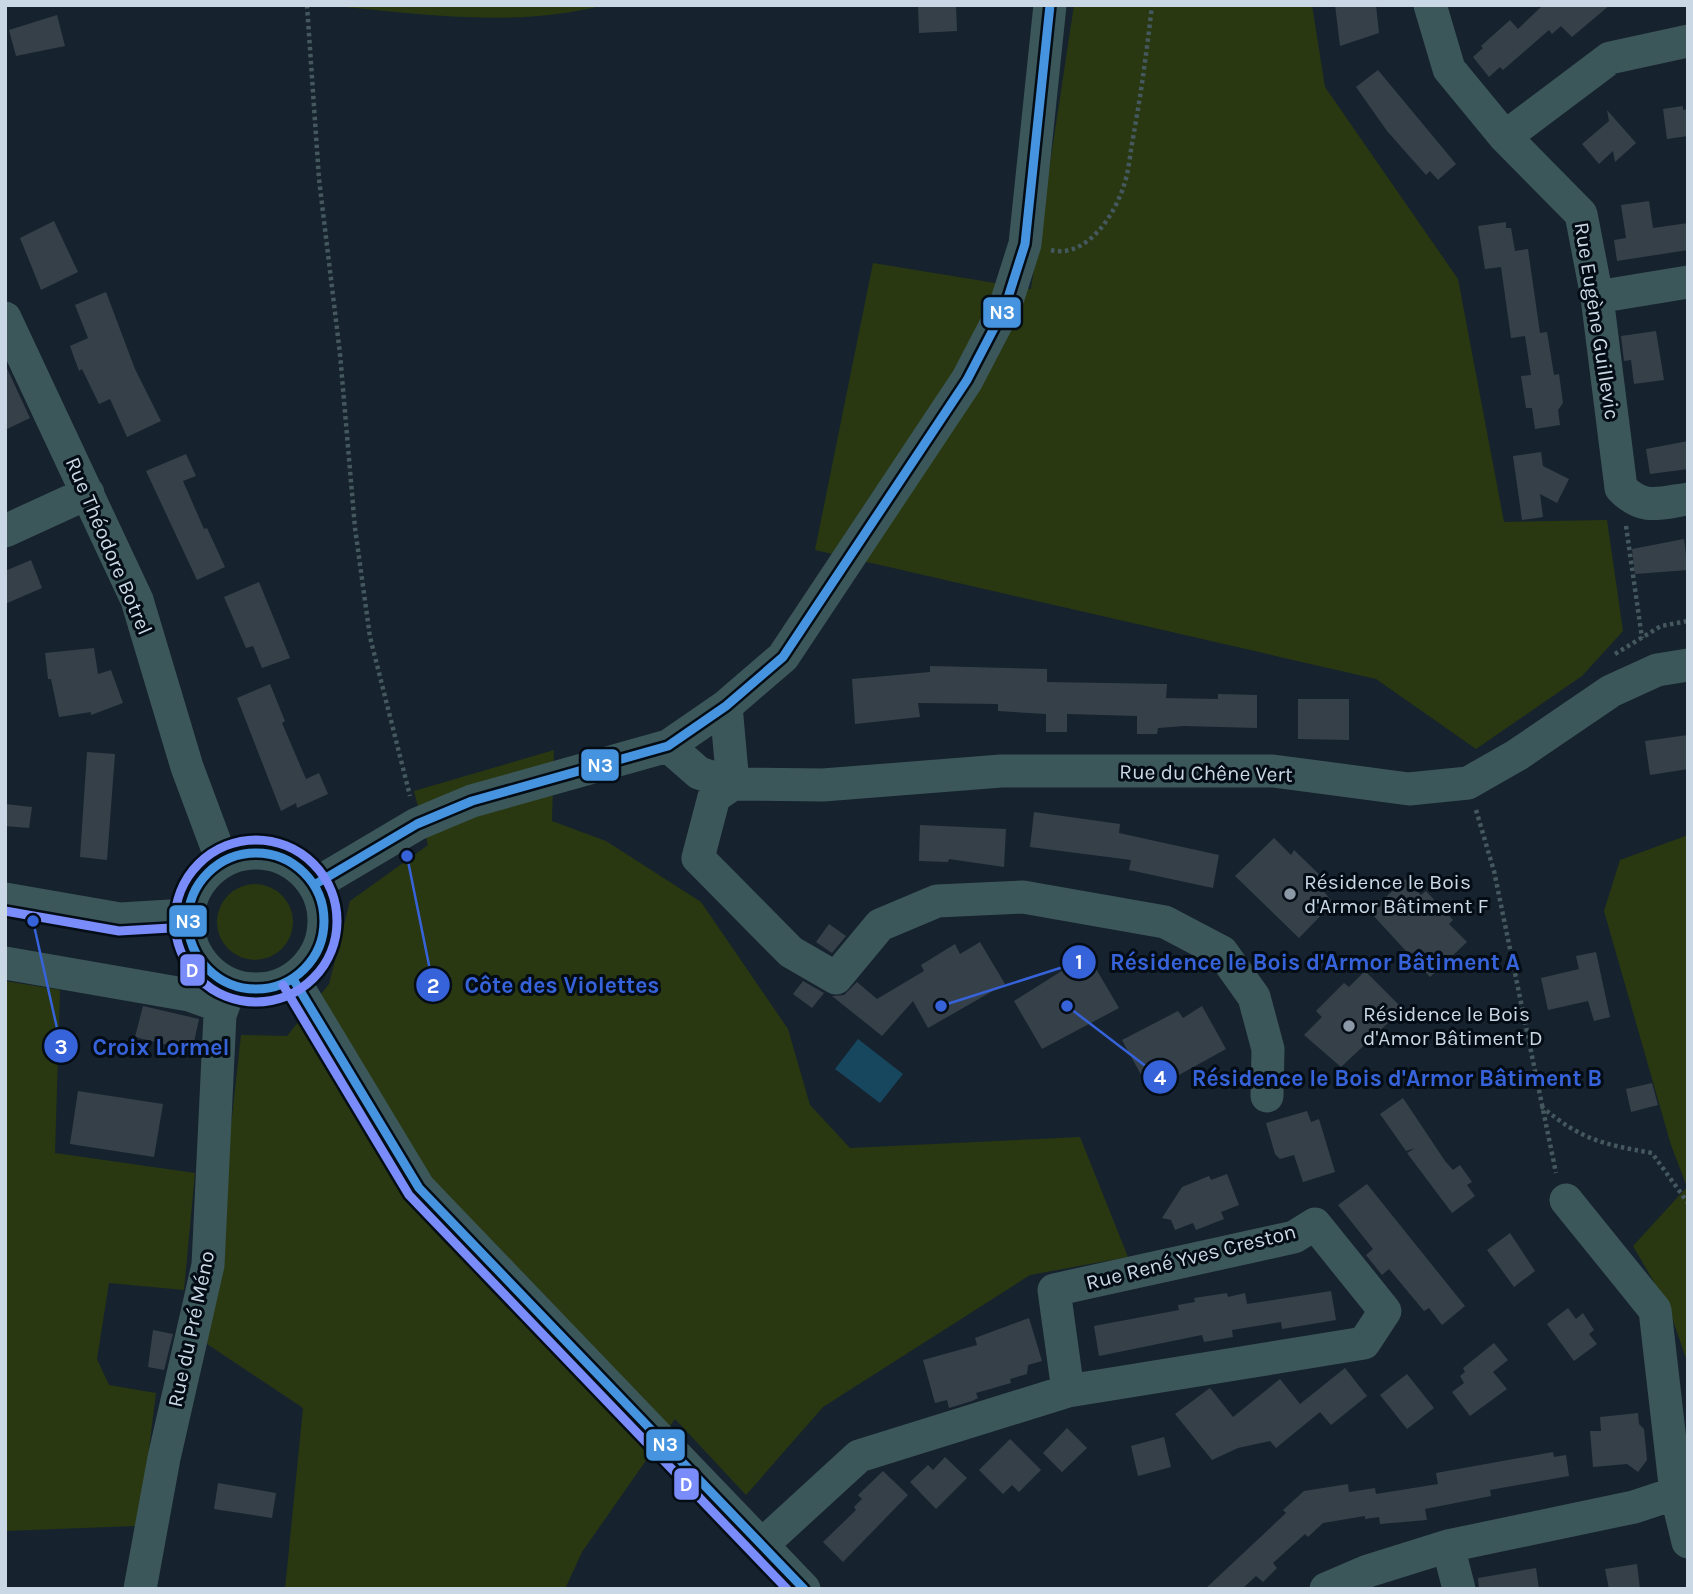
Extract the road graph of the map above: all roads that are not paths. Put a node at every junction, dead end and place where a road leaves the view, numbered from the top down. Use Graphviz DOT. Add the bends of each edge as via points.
graph roads {
  1 [pos="1050,5"];
  2 [pos="1430,5"];
  3 [pos="1688,41"];
  4 [pos="1505,137"];
  5 [pos="1688,282"];
  6 [pos="1597,296"];
  7 [pos="5,318"];
  8 [pos="88,493"];
  9 [pos="1688,499"];
  10 [pos="5,531"];
  11 [pos="1688,664"];
  12 [pos="726,706"];
  13 [pos="668,746"];
  14 [pos="733,783"];
  15 [pos="222,861"];
  16 [pos="314,885"];
  17 [pos="5,899"];
  18 [pos="187,915"];
  19 [pos="5,963"];
  20 [pos="293,979"];
  21 [pos="227,996"];
  22 [pos="1267,1096"];
  23 [pos="1566,1200"];
  24 [pos="1068,1391"];
  25 [pos="1676,1493"];
  26 [pos="1688,1542"];
  27 [pos="762,1545"];
  28 [pos="1448,1546"];
  29 [pos="139,1589"];
  30 [pos="804,1589"];
  31 [pos="1325,1589"];
  32 [pos="1459,1589"];
  1 -- 12 [label="street" via="1025,244 1005,307 967,380 783,657"];
  2 -- 4 [label="street, Rue Eugène Guillevic" via="1449,69"];
  3 -- 4 [label="street" via="1610,58"];
  4 -- 6 [label="street, Rue Eugène Guillevic" via="1581,214"];
  5 -- 6 [label="street"];
  6 -- 9 [label="street, Rue Eugène Guillevic" via="1621,488 1642,503"];
  7 -- 8 [label="street, Rue Théodore Botrel"];
  8 -- 10 [label="street"];
  8 -- 15 [label="street, Rue Théodore Botrel" via="137,600 187,767"];
  11 -- 14 [label="street, Rue du Chêne Vert" via="1657,670 1611,691 1468,783 1409,789 1273,771 1001,771 823,785"];
  12 -- 13 [label="street"];
  12 -- 14 [label="street"];
  13 -- 14 [label="street, Rue du Chêne Vert" via="698,773"];
  13 -- 16 [label="street" via="472,802 417,824"];
  14 -- 22 [label="street" via="714,797 698,858 791,952 836,978 880,925 937,901 1023,897 1165,922 1222,952 1254,997 1268,1049"];
  15 -- 16 [label="street" via="243,853 265,852 304,871"];
  15 -- 18 [label="street" via="205,875"];
  16 -- 20 [label="street" via="324,910 324,929 309,965"];
  17 -- 18 [label="street" via="120,919"];
  18 -- 21 [label="street" via="189,938 199,959"];
  19 -- 21 [label="street" via="189,995"];
  20 -- 21 [label="street" via="273,988"];
  20 -- 27 [label="street" via="419,1188"];
  21 -- 29 [label="street, Rue du Pré Méno" via="220,1015 208,1265"];
  23 -- 25 [label="street" via="1655,1310"];
  24 -- 24 [label="street, Rue René Yves Creston" via="1364,1343 1385,1311 1315,1224 1294,1237 1054,1290"];
  24 -- 27 [label="street, Rue René Yves Creston" via="859,1456"];
  25 -- 26 [label="street"];
  25 -- 28 [label="street" via="1634,1507"];
  27 -- 30 [label="street"];
  28 -- 31 [label="street"];
  28 -- 32 [label="street"];
}
